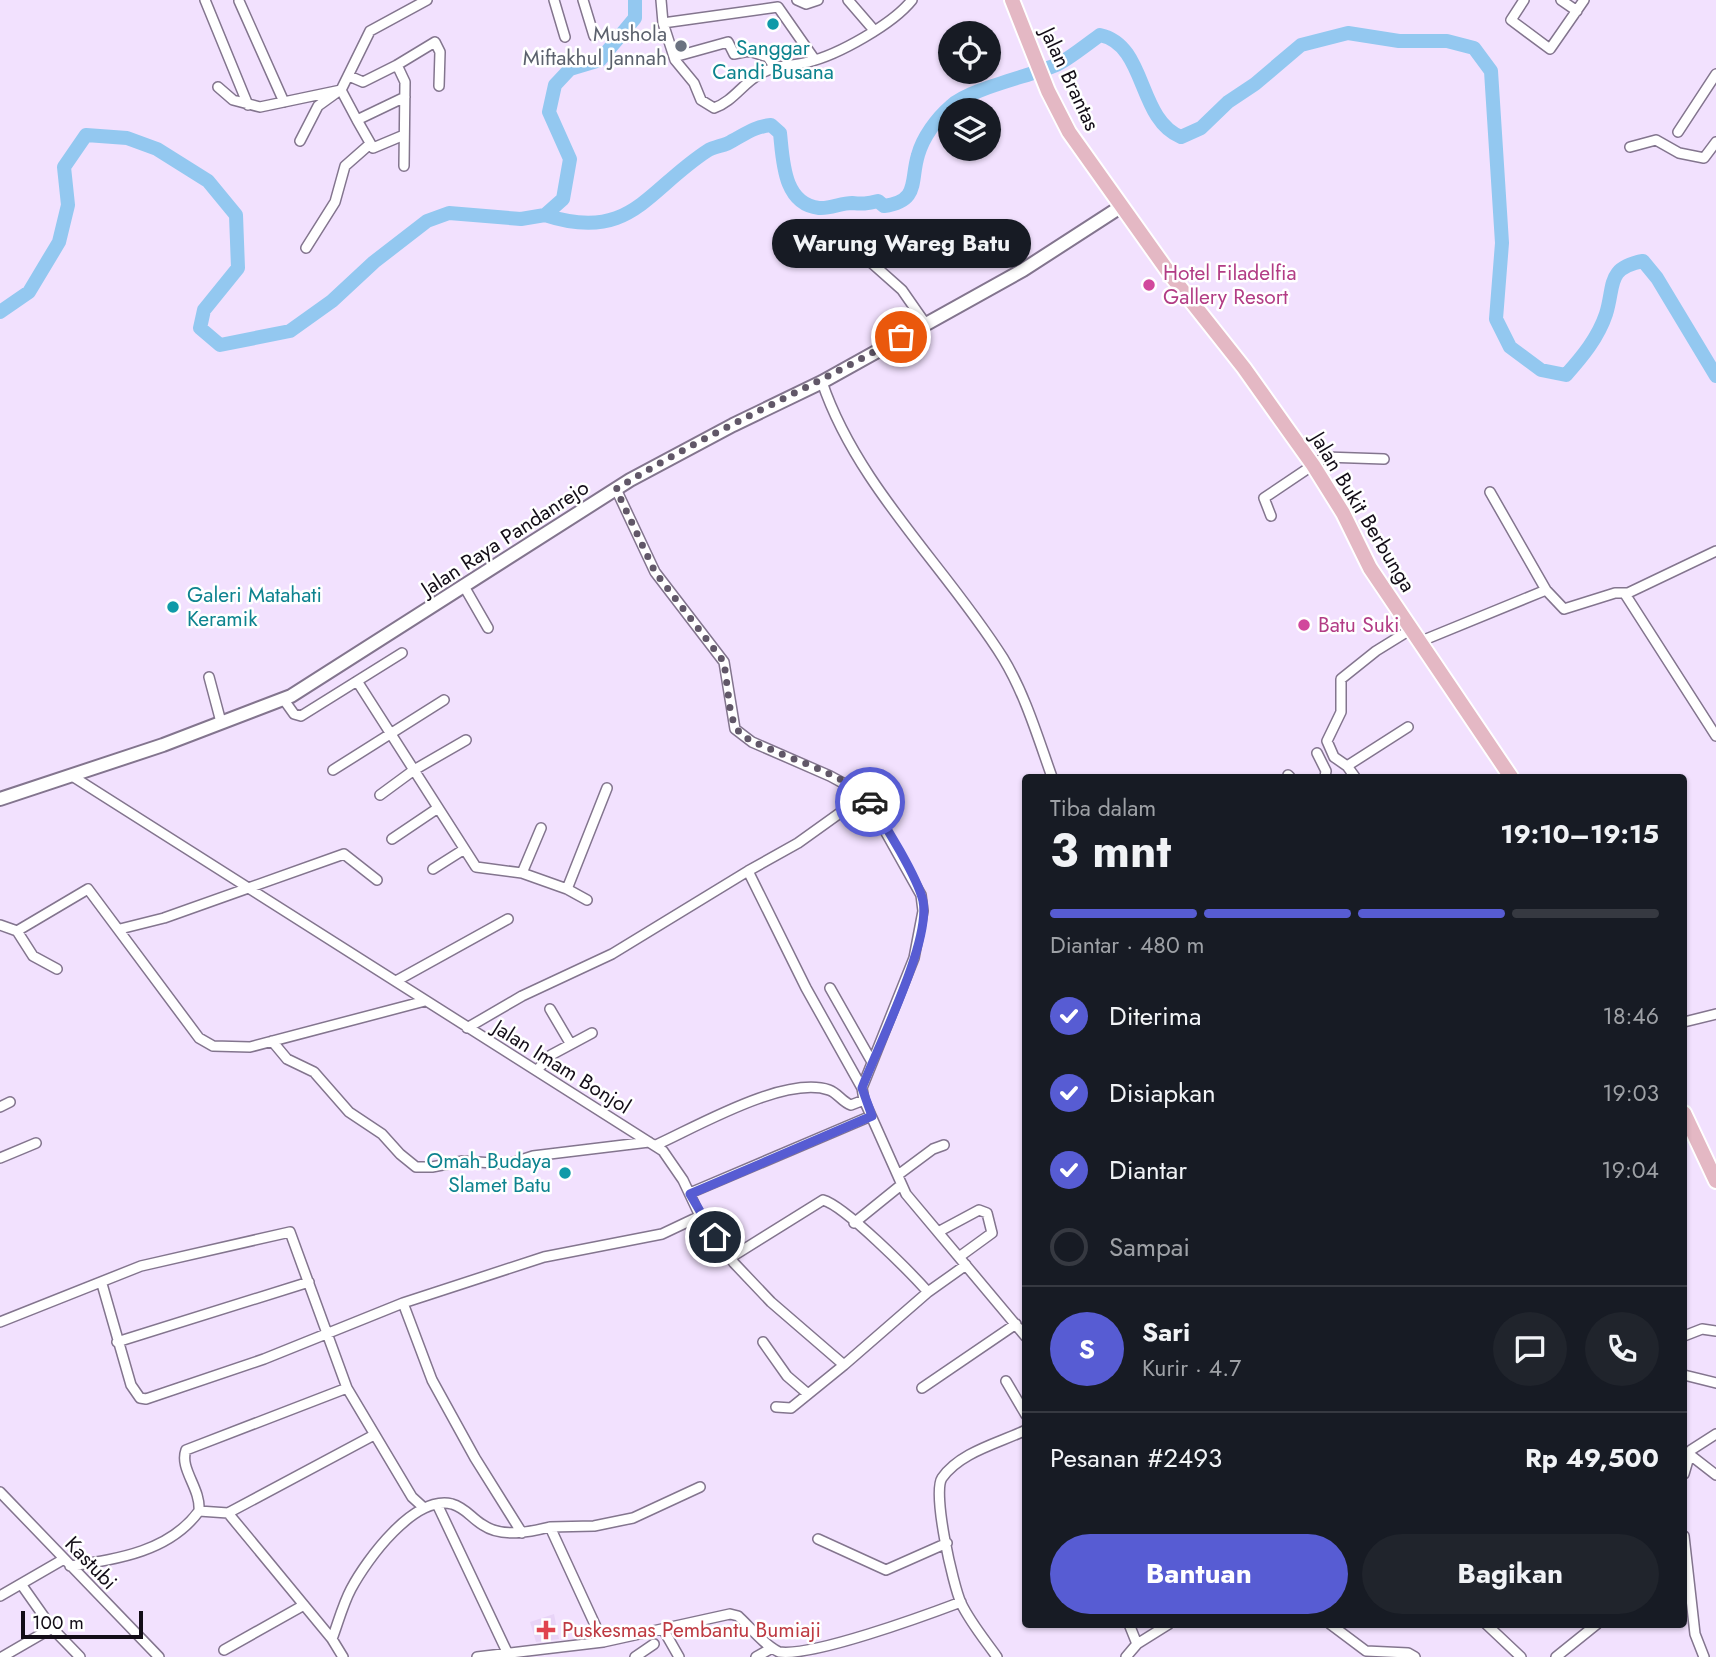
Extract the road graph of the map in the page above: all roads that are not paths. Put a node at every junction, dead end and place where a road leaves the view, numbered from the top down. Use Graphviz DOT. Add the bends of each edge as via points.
graph roads {
  1 [pos="205,0"];
  2 [pos="554,0"];
  3 [pos="583,0"];
  4 [pos="661,0"];
  5 [pos="797,0"];
  6 [pos="818,0"];
  7 [pos="848,0"];
  8 [pos="912,0"];
  9 [pos="1012,0"];
  10 [pos="1524,0"];
  11 [pos="1561,0"];
  12 [pos="1584,0"];
  13 [pos="239,1"];
  14 [pos="421,1"];
  15 [pos="1577,11"];
  16 [pos="663,23"];
  17 [pos="873,29"];
  18 [pos="594,36"];
  19 [pos="565,37"];
  20 [pos="674,57"];
  21 [pos="816,60"];
  22 [pos="397,65"];
  23 [pos="775,68"];
  24 [pos="1716,74"];
  25 [pos="349,76"];
  26 [pos="439,86"];
  27 [pos="218,87"];
  28 [pos="339,91"];
  29 [pos="405,97"];
  30 [pos="284,102"];
  31 [pos="248,105"];
  32 [pos="357,120"];
  33 [pos="1678,132"];
  34 [pos="404,135"];
  35 [pos="300,141"];
  36 [pos="1716,142"];
  37 [pos="370,144"];
  38 [pos="1630,147"];
  39 [pos="404,166"];
  40 [pos="1122,206"];
  41 [pos="830,226"];
  42 [pos="306,247"];
  43 [pos="925,323"];
  44 [pos="822,382"];
  45 [pos="1384,460"];
  46 [pos="1313,465"];
  47 [pos="616,489"];
  48 [pos="1490,492"];
  49 [pos="1270,516"];
  50 [pos="1716,551"];
  51 [pos="465,588"];
  52 [pos="1546,590"];
  53 [pos="1625,593"];
  54 [pos="488,628"];
  55 [pos="1410,630"];
  56 [pos="1419,642"];
  57 [pos="402,653"];
  58 [pos="209,677"];
  59 [pos="357,681"];
  60 [pos="284,700"];
  61 [pos="444,700"];
  62 [pos="221,722"];
  63 [pos="1408,727"];
  64 [pos="391,733"];
  65 [pos="1716,736"];
  66 [pos="466,740"];
  67 [pos="1317,753"];
  68 [pos="1347,766"];
  69 [pos="333,770"];
  70 [pos="414,770"];
  71 [pos="1051,774"];
  72 [pos="1326,774"];
  73 [pos="1353,774"];
  74 [pos="1509,774"];
  75 [pos="72,776"];
  76 [pos="607,788"];
  77 [pos="380,795"];
  78 [pos="865,795"];
  79 [pos="1,801"];
  80 [pos="438,808"];
  81 [pos="541,828"];
  82 [pos="392,839"];
  83 [pos="463,850"];
  84 [pos="433,869"];
  85 [pos="748,871"];
  86 [pos="522,873"];
  87 [pos="377,880"];
  88 [pos="247,889"];
  89 [pos="567,889"];
  90 [pos="587,900"];
  91 [pos="508,919"];
  92 [pos="0,925"];
  93 [pos="120,929"];
  94 [pos="17,931"];
  95 [pos="57,969"];
  96 [pos="396,981"];
  97 [pos="830,988"];
  98 [pos="425,1001"];
  99 [pos="550,1009"];
  100 [pos="1716,1014"];
  101 [pos="1687,1020"];
  102 [pos="467,1028"];
  103 [pos="592,1033"];
  104 [pos="272,1041"];
  105 [pos="570,1043"];
  106 [pos="872,1062"];
  107 [pos="538,1069"];
  108 [pos="862,1088"];
  109 [pos="864,1100"];
  110 [pos="10,1102"];
  111 [pos="0,1107"];
  112 [pos="872,1116"];
  113 [pos="1687,1120"];
  114 [pos="36,1143"];
  115 [pos="653,1144"];
  116 [pos="944,1145"];
  117 [pos="0,1158"];
  118 [pos="900,1180"];
  119 [pos="1716,1181"];
  120 [pos="690,1194"];
  121 [pos="700,1216"];
  122 [pos="854,1223"];
  123 [pos="938,1232"];
  124 [pos="730,1258"];
  125 [pos="962,1261"];
  126 [pos="309,1282"];
  127 [pos="102,1284"];
  128 [pos="928,1292"];
  129 [pos="404,1303"];
  130 [pos="0,1322"];
  131 [pos="1016,1324"];
  132 [pos="1716,1331"];
  133 [pos="1022,1332"];
  134 [pos="329,1335"];
  135 [pos="1687,1335"];
  136 [pos="117,1342"];
  137 [pos="762,1342"];
  138 [pos="844,1365"];
  139 [pos="1687,1376"];
  140 [pos="1006,1381"];
  141 [pos="1716,1383"];
  142 [pos="347,1388"];
  143 [pos="922,1388"];
  144 [pos="808,1394"];
  145 [pos="776,1407"];
  146 [pos="1022,1408"];
  147 [pos="1022,1433"];
  148 [pos="1716,1434"];
  149 [pos="374,1435"];
  150 [pos="1689,1454"];
  151 [pos="1687,1462"];
  152 [pos="1716,1475"];
  153 [pos="700,1487"];
  154 [pos="0,1492"];
  155 [pos="436,1504"];
  156 [pos="424,1507"];
  157 [pos="199,1511"];
  158 [pos="228,1513"];
  159 [pos="550,1527"];
  160 [pos="522,1534"];
  161 [pos="818,1539"];
  162 [pos="947,1543"];
  163 [pos="67,1563"];
  164 [pos="1687,1563"];
  165 [pos="22,1584"];
  166 [pos="0,1596"];
  167 [pos="961,1602"];
  168 [pos="304,1605"];
  169 [pos="52,1628"];
  170 [pos="1131,1628"];
  171 [pos="1163,1628"];
  172 [pos="1335,1628"];
  173 [pos="1490,1628"];
  174 [pos="1592,1628"];
  175 [pos="663,1629"];
  176 [pos="332,1639"];
  177 [pos="603,1642"];
  178 [pos="654,1644"];
  179 [pos="1137,1644"];
  180 [pos="224,1650"];
  181 [pos="777,1652"];
  182 [pos="508,1654"];
  183 [pos="545,1654"];
  184 [pos="2,1657"];
  185 [pos="80,1657"];
  186 [pos="159,1657"];
  187 [pos="343,1657"];
  188 [pos="477,1657"];
  189 [pos="635,1657"];
  190 [pos="679,1657"];
  191 [pos="756,1657"];
  192 [pos="997,1657"];
  193 [pos="1126,1657"];
  194 [pos="1415,1657"];
  195 [pos="1521,1657"];
  196 [pos="1556,1657"];
  197 [pos="1704,1657"];
  1 -- 31 [label="street"];
  2 -- 19 [label="street"];
  3 -- 18 [label="street"];
  4 -- 16 [label="street"];
  5 -- 6 [label="street" via="806,4"];
  7 -- 17 [label="street"];
  8 -- 17 [label="street" via="887,23"];
  9 -- 40 [label="main road, Jalan Brantas" via="1069,132"];
  10 -- 15 [label="street" via="1511,20 1550,49"];
  11 -- 15 [label="street"];
  12 -- 15 [label="street"];
  13 -- 30 [label="street"];
  14 -- 25 [label="street" via="370,31"];
  16 -- 20 [label="street"];
  16 -- 21 [label="street" via="778,6"];
  17 -- 21 [label="street"];
  20 -- 23 [label="street" via="728,41 734,54 749,51 768,57"];
  20 -- 23 [label="street" via="701,100 714,108 730,100 750,80"];
  21 -- 23 [label="street"];
  22 -- 25 [label="street" via="363,82"];
  22 -- 26 [label="street" via="435,42 440,52"];
  22 -- 29 [label="street" via="405,82"];
  24 -- 33 [label="street"];
  25 -- 28 [label="street"];
  27 -- 31 [label="street"];
  28 -- 30 [label="street"];
  28 -- 32 [label="street"];
  28 -- 35 [label="street" via="318,106"];
  29 -- 32 [label="street"];
  29 -- 34 [label="street"];
  30 -- 31 [label="street"];
  32 -- 37 [label="street"];
  34 -- 37 [label="street" via="375,148"];
  34 -- 39 [label="street"];
  36 -- 38 [label="street" via="1704,158 1679,153 1656,140"];
  37 -- 42 [label="street" via="345,166 335,202"];
  40 -- 43 [label="main road, Jalan Raya Pandanrejo" via="1023,271"];
  40 -- 46 [label="main road, Jalan Bukit Berbunga"];
  41 -- 43 [label="street" via="902,290"];
  43 -- 44 [label="main road, Jalan Raya Pandanrejo"];
  44 -- 47 [label="main road, Jalan Raya Pandanrejo"];
  44 -- 71 [label="street" via="871,475 1004,660"];
  45 -- 46 [label="street" via="1328,457"];
  46 -- 49 [label="street" via="1264,498"];
  46 -- 55 [label="main road, Jalan Bukit Berbunga"];
  47 -- 51 [label="main road, Jalan Raya Pandanrejo"];
  47 -- 78 [label="street" via="655,572 724,662 731,716 740,734"];
  48 -- 52 [label="street"];
  50 -- 53 [label="street"];
  51 -- 54 [label="street"];
  51 -- 60 [label="main road, Jalan Raya Pandanrejo"];
  52 -- 53 [label="street" via="1567,610"];
  52 -- 56 [label="street"];
  53 -- 65 [label="street"];
  55 -- 56 [label="main road, Jalan Bukit Berbunga"];
  55 -- 68 [label="street" via="1341,679 1341,712 1327,741 1334,757"];
  56 -- 74 [label="main road, Jalan Bukit Berbunga"];
  57 -- 59 [label="street"];
  58 -- 62 [label="street"];
  59 -- 60 [label="street" via="298,716"];
  59 -- 64 [label="street"];
  60 -- 62 [label="main road, Jalan Raya Pandanrejo"];
  61 -- 64 [label="street"];
  62 -- 75 [label="main road, Jalan Raya Pandanrejo"];
  63 -- 68 [label="street"];
  64 -- 69 [label="street"];
  64 -- 70 [label="street"];
  66 -- 70 [label="street"];
  67 -- 72 [label="street"];
  68 -- 73 [label="street"];
  70 -- 77 [label="street"];
  70 -- 80 [label="street"];
  75 -- 79 [label="main road, Jalan Raya Pandanrejo"];
  75 -- 88 [label="street, Jalan Imam Bonjol"];
  76 -- 89 [label="street"];
  78 -- 85 [label="street" via="798,843"];
  78 -- 106 [label="street" via="918,888 923,911 914,958"];
  80 -- 82 [label="street"];
  80 -- 83 [label="street"];
  81 -- 86 [label="street"];
  83 -- 84 [label="street"];
  83 -- 86 [label="street" via="480,869"];
  85 -- 102 [label="street" via="612,954 522,996"];
  85 -- 108 [label="street"];
  86 -- 89 [label="street"];
  87 -- 88 [label="street" via="344,853"];
  88 -- 93 [label="street"];
  88 -- 96 [label="street, Jalan Imam Bonjol"];
  89 -- 90 [label="street"];
  91 -- 96 [label="street"];
  92 -- 94 [label="street"];
  93 -- 94 [label="street" via="89,888"];
  93 -- 104 [label="street" via="204,1042 242,1048"];
  94 -- 95 [label="street" via="33,956"];
  96 -- 98 [label="street, Jalan Imam Bonjol"];
  97 -- 106 [label="street"];
  98 -- 102 [label="street, Jalan Imam Bonjol"];
  98 -- 104 [label="street"];
  99 -- 105 [label="street"];
  100 -- 101 [label="street"];
  102 -- 107 [label="street, Jalan Imam Bonjol"];
  103 -- 105 [label="street"];
  104 -- 115 [label="street" via="288,1059 314,1072 349,1112 382,1134 416,1167 463,1161 508,1164 533,1156"];
  105 -- 107 [label="street"];
  106 -- 108 [label="street"];
  107 -- 115 [label="street, Jalan Imam Bonjol"];
  108 -- 109 [label="street"];
  109 -- 112 [label="street"];
  109 -- 115 [label="street" via="851,1105 827,1089 778,1092"];
  110 -- 111 [label="street"];
  112 -- 118 [label="street"];
  112 -- 120 [label="street"];
  113 -- 119 [label="main road"];
  114 -- 117 [label="street"];
  115 -- 120 [label="street, Jalan Imam Bonjol" via="670,1157"];
  116 -- 118 [label="street" via="933,1149"];
  118 -- 122 [label="street"];
  118 -- 123 [label="street"];
  120 -- 121 [label="street, Jalan Imam Bonjol"];
  121 -- 124 [label="street, Jalan Imam Bonjol"];
  121 -- 129 [label="street" via="662,1234 544,1256"];
  122 -- 124 [label="street" via="823,1200"];
  122 -- 128 [label="street"];
  123 -- 125 [label="street"];
  123 -- 125 [label="street" via="979,1210 988,1213 992,1233"];
  124 -- 138 [label="street, Jalan Imam Bonjol" via="771,1302"];
  125 -- 128 [label="street"];
  125 -- 131 [label="street"];
  126 -- 127 [label="street" via="287,1231 141,1266"];
  126 -- 134 [label="street"];
  126 -- 136 [label="street"];
  127 -- 130 [label="street"];
  127 -- 136 [label="street"];
  128 -- 138 [label="street"];
  129 -- 134 [label="street"];
  129 -- 160 [label="street" via="432,1380"];
  131 -- 133 [label="street"];
  131 -- 143 [label="street"];
  132 -- 135 [label="street" via="1702,1329"];
  134 -- 136 [label="street" via="146,1399 131,1385"];
  134 -- 142 [label="street"];
  137 -- 144 [label="street" via="787,1376"];
  138 -- 144 [label="street"];
  139 -- 141 [label="street"];
  140 -- 146 [label="street"];
  142 -- 149 [label="street"];
  142 -- 157 [label="street" via="186,1450 184,1460 200,1499"];
  144 -- 145 [label="street" via="791,1408"];
  147 -- 162 [label="street" via="964,1459 942,1478 937,1498"];
  148 -- 150 [label="street"];
  149 -- 156 [label="street" via="412,1497"];
  149 -- 158 [label="street"];
  150 -- 151 [label="street"];
  150 -- 152 [label="street"];
  153 -- 159 [label="street" via="633,1518 594,1526"];
  154 -- 163 [label="street, Kastubi"];
  155 -- 156 [label="street"];
  155 -- 160 [label="street" via="465,1509 484,1526"];
  155 -- 182 [label="street"];
  156 -- 176 [label="street" via="391,1536 351,1589"];
  157 -- 158 [label="street"];
  157 -- 163 [label="street" via="177,1533 137,1554"];
  158 -- 168 [label="street"];
  159 -- 160 [label="street"];
  159 -- 177 [label="street"];
  161 -- 162 [label="street" via="886,1570"];
  162 -- 167 [label="street"];
  163 -- 165 [label="street"];
  163 -- 186 [label="street, Kastubi"];
  164 -- 197 [label="street" via="1695,1634"];
  165 -- 166 [label="street"];
  165 -- 169 [label="street"];
  167 -- 181 [label="street" via="832,1649 791,1656"];
  167 -- 192 [label="street"];
  168 -- 176 [label="street"];
  168 -- 180 [label="street"];
  169 -- 184 [label="street"];
  169 -- 185 [label="street"];
  170 -- 179 [label="street"];
  171 -- 179 [label="street"];
  172 -- 194 [label="street" via="1366,1651"];
  173 -- 195 [label="street"];
  174 -- 196 [label="street"];
  175 -- 177 [label="street"];
  175 -- 181 [label="street" via="738,1616"];
  175 -- 190 [label="street"];
  176 -- 187 [label="street"];
  177 -- 183 [label="street"];
  178 -- 189 [label="street"];
  179 -- 193 [label="street"];
  181 -- 191 [label="street"];
  182 -- 183 [label="street"];
  182 -- 188 [label="street"];
}
